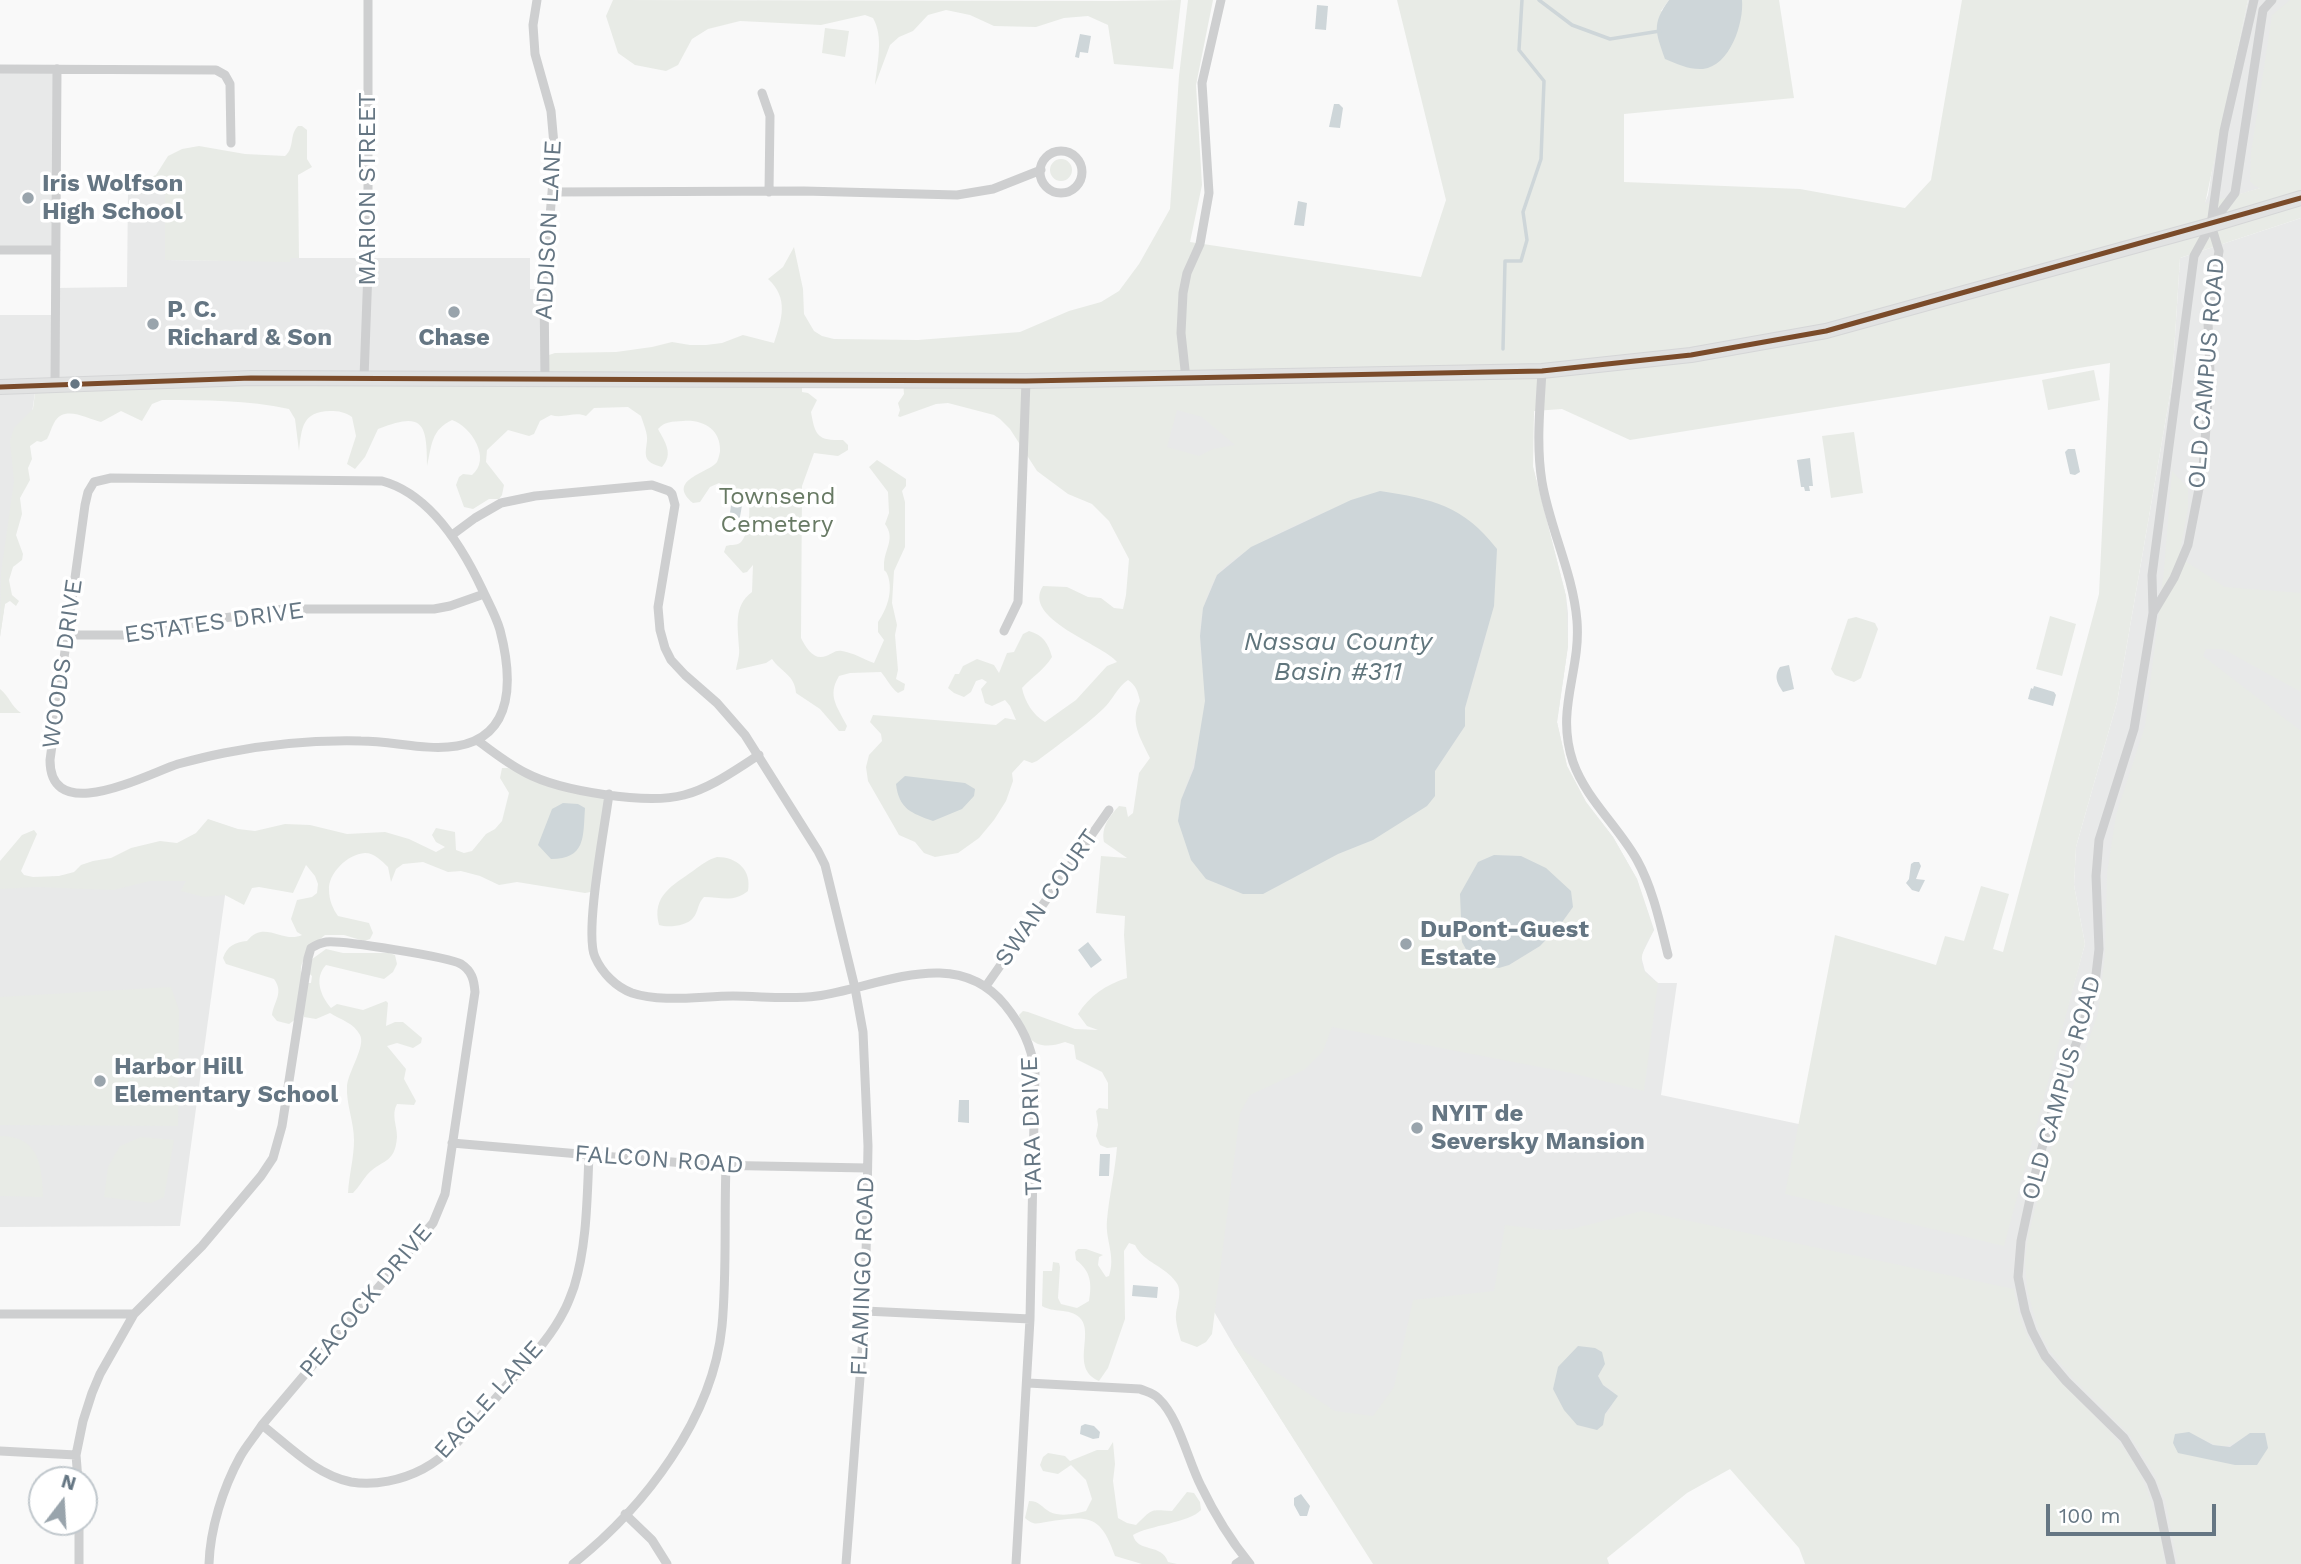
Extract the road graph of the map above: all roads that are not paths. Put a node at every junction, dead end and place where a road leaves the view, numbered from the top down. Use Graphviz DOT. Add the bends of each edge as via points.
graph roads {
  1 [pos="368,0"];
  2 [pos="537,0"];
  3 [pos="1221,0"];
  4 [pos="2254,0"];
  5 [pos="2272,0"];
  6 [pos="0,69"];
  7 [pos="57,69"];
  8 [pos="762,93"];
  9 [pos="231,143"];
  10 [pos="1041,170"];
  11 [pos="554,192"];
  12 [pos="769,192"];
  13 [pos="2301,198"];
  14 [pos="2211,225"];
  15 [pos="0,250"];
  16 [pos="56,250"];
  17 [pos="1542,371"];
  18 [pos="364,378"];
  19 [pos="545,379"];
  20 [pos="1186,379"];
  21 [pos="1026,381"];
  22 [pos="55,384"];
  23 [pos="0,387"];
  24 [pos="452,535"];
  25 [pos="484,594"];
  26 [pos="2153,613"];
  27 [pos="1004,631"];
  28 [pos="68,635"];
  29 [pos="477,740"];
  30 [pos="759,755"];
  31 [pos="609,794"];
  32 [pos="1109,810"];
  33 [pos="1668,955"];
  34 [pos="986,986"];
  35 [pos="855,988"];
  36 [pos="452,1143"];
  37 [pos="589,1155"];
  38 [pos="726,1166"];
  39 [pos="867,1168"];
  40 [pos="865,1311"];
  41 [pos="0,1314"];
  42 [pos="134,1314"];
  43 [pos="1030,1319"];
  44 [pos="1028,1383"];
  45 [pos="262,1425"];
  46 [pos="0,1451"];
  47 [pos="76,1455"];
  48 [pos="77,1466"];
  49 [pos="625,1514"];
  50 [pos="79,1536"];
  51 [pos="1247,1561"];
  52 [pos="79,1564"];
  53 [pos="209,1564"];
  54 [pos="573,1564"];
  55 [pos="667,1564"];
  56 [pos="846,1564"];
  57 [pos="1016,1564"];
  58 [pos="1236,1564"];
  59 [pos="2171,1564"];
  1 -- 18 [label="street, MARION STREET"];
  2 -- 11 [label="street, ADDISON LANE" via="534,35 551,111"];
  3 -- 20 [label="street" via="1202,83 1209,193 1200,244 1183,293"];
  4 -- 14 [label="street" via="2224,131"];
  5 -- 14 [label="street" via="2263,10 2235,193"];
  6 -- 7 [label="street"];
  7 -- 9 [label="street" via="215,70 230,84"];
  7 -- 16 [label="street"];
  8 -- 12 [label="street" via="770,116"];
  10 -- 10 [label="street" via="1049,189 1061,193 1078,184 1082,171 1072,154 1059,151 1047,157"];
  10 -- 12 [label="street" via="993,189 957,195"];
  11 -- 12 [label="street"];
  11 -- 19 [label="street, ADDISON LANE" via="544,289"];
  13 -- 14 [label="main road"];
  14 -- 17 [label="main road" via="1826,331 1691,355"];
  14 -- 26 [label="street, OLD CAMPUS ROAD" via="2194,256 2152,575"];
  14 -- 26 [label="street, OLD CAMPUS ROAD" via="2219,251 2208,322 2210,373 2203,468 2188,545"];
  15 -- 16 [label="street"];
  16 -- 22 [label="street"];
  17 -- 20 [label="main road"];
  17 -- 33 [label="street" via="1538,442 1542,484 1578,632 1564,724 1573,763 1591,797 1637,861 1654,900"];
  18 -- 19 [label="main road"];
  18 -- 22 [label="main road"];
  19 -- 21 [label="main road"];
  20 -- 21 [label="main road"];
  21 -- 27 [label="street" via="1018,602"];
  22 -- 23 [label="main road"];
  24 -- 25 [label="street, WOODS DRIVE"];
  24 -- 28 [label="street, WOODS DRIVE" via="420,501 382,481 99,480 91,485 85,505"];
  24 -- 30 [label="street, FLAMINGO ROAD" via="513,500 638,485 669,491 674,505 658,607 665,648 685,675 733,720"];
  25 -- 28 [label="street, ESTATES DRIVE" via="434,609 284,610 137,635"];
  25 -- 29 [label="street, WOODS DRIVE" via="500,630 507,698 492,729"];
  26 -- 59 [label="street, OLD CAMPUS ROAD" via="2134,729 2099,840 2095,983 2038,1162 2018,1277 2025,1311 2045,1356 2124,1438 2146,1474 2158,1501"];
  28 -- 29 [label="street, WOODS DRIVE" via="50,767 57,782 71,793 87,795 180,764 281,744 360,741 432,747"];
  29 -- 31 [label="street" via="538,779"];
  30 -- 31 [label="street" via="717,782 683,796 664,799"];
  30 -- 35 [label="street, FLAMINGO ROAD" via="825,865"];
  31 -- 35 [label="street, TARA DRIVE" via="591,932 596,958 617,985 636,994 664,997 789,999"];
  32 -- 34 [label="street, SWAN COURT"];
  34 -- 35 [label="street, TARA DRIVE" via="958,974 931,971"];
  34 -- 43 [label="street, TARA DRIVE" via="1015,1018 1032,1051 1035,1072"];
  35 -- 39 [label="street, FLAMINGO ROAD" via="863,1032"];
  36 -- 37 [label="street, FALCON ROAD"];
  36 -- 42 [label="street, PEACOCK DRIVE" via="475,992 471,973 444,958 334,942 313,946 282,1126 272,1158 202,1246"];
  36 -- 45 [label="street, PEACOCK DRIVE" via="445,1194 433,1223"];
  37 -- 38 [label="street, FALCON ROAD"];
  37 -- 45 [label="street, EAGLE LANE" via="582,1254 564,1311 441,1458 400,1479 354,1482 315,1467"];
  38 -- 39 [label="street, FALCON ROAD"];
  38 -- 49 [label="street" via="724,1298 716,1361 687,1434"];
  39 -- 40 [label="street, FLAMINGO ROAD"];
  40 -- 43 [label="street"];
  40 -- 56 [label="street, FLAMINGO ROAD"];
  41 -- 42 [label="street"];
  42 -- 47 [label="street" via="92,1393"];
  43 -- 44 [label="street, TARA DRIVE"];
  44 -- 51 [label="street" via="1140,1389 1161,1400 1201,1486"];
  44 -- 57 [label="street, TARA DRIVE"];
  45 -- 53 [label="street, PEACOCK DRIVE" via="223,1496"];
  46 -- 47 [label="street"];
  47 -- 48 [label="street"];
  49 -- 54 [label="street"];
  49 -- 55 [label="street" via="652,1539"];
  50 -- 52 [label="street"];
  51 -- 58 [label="street"];
}
